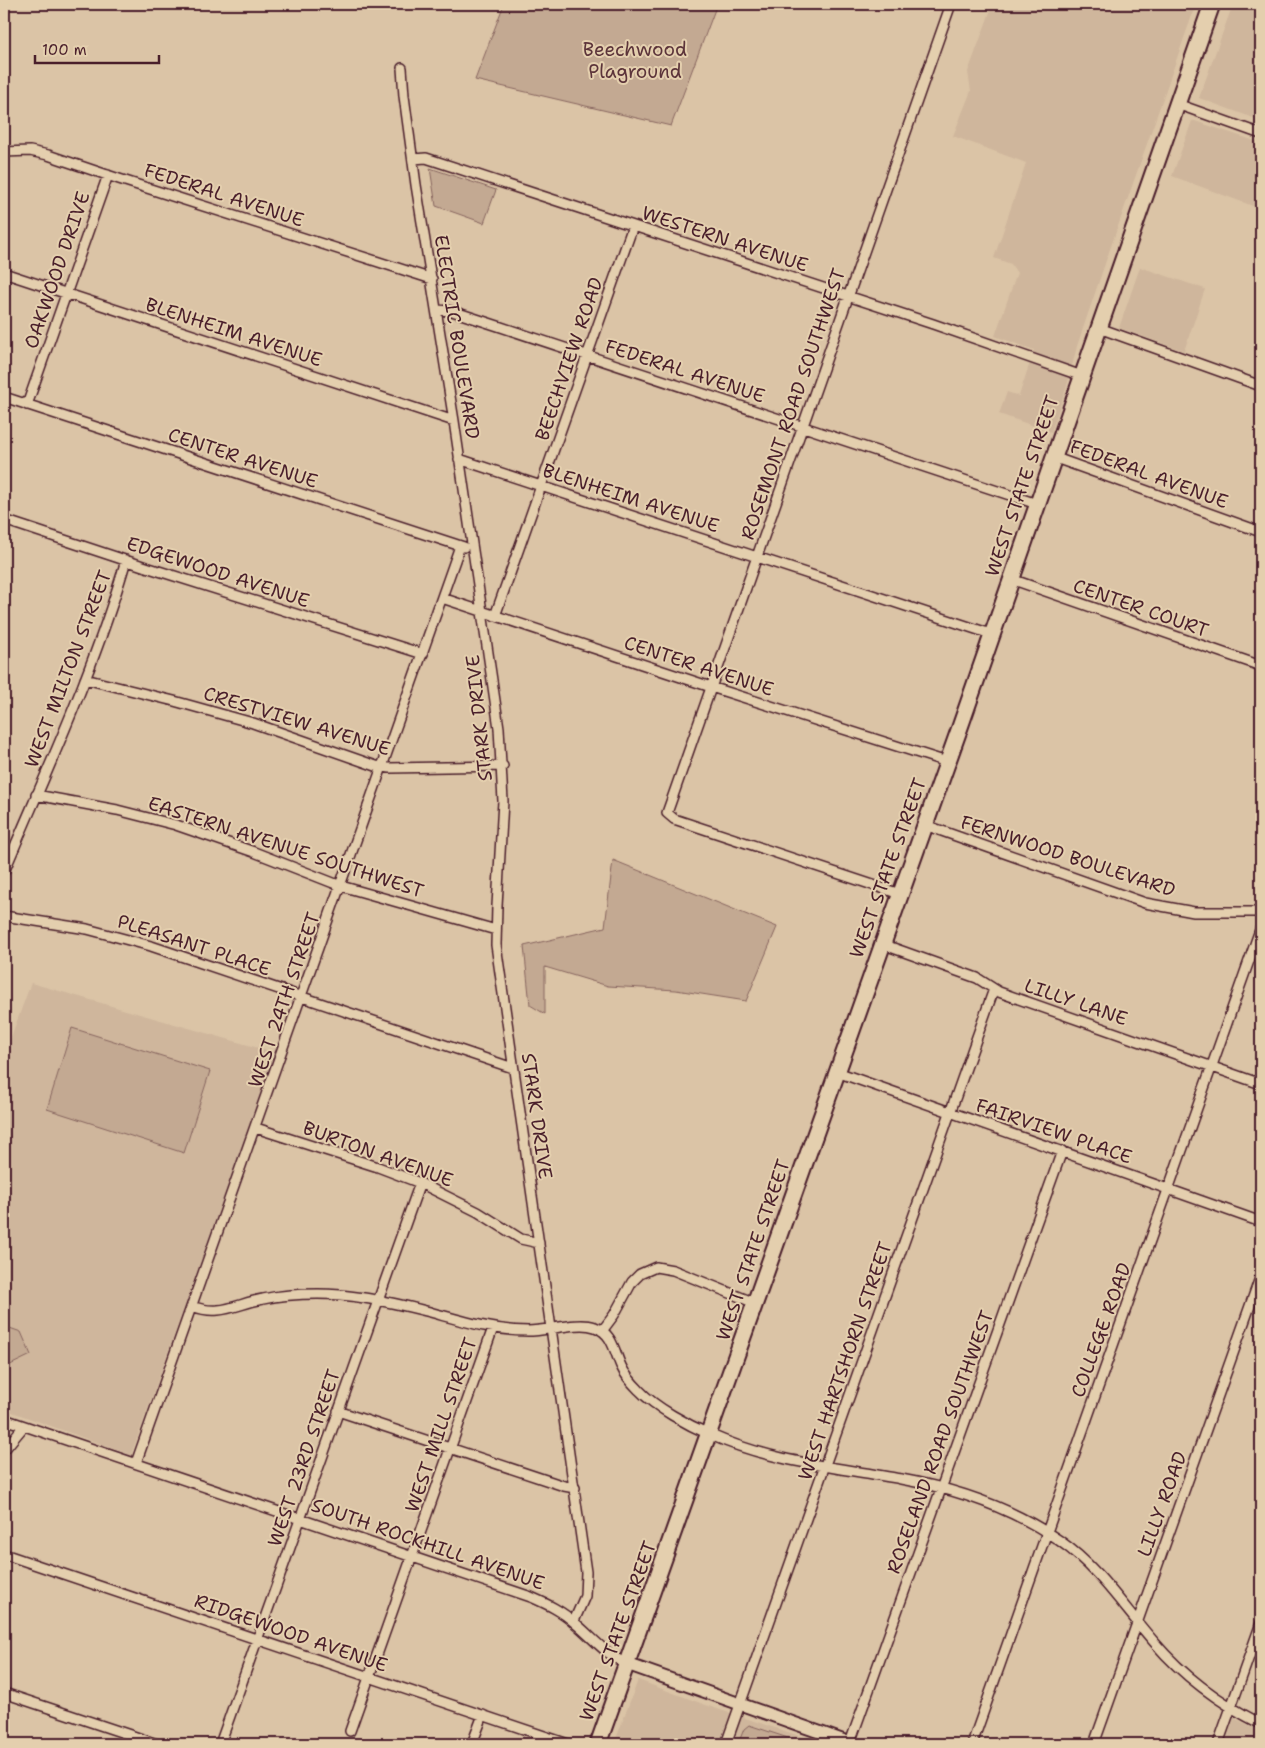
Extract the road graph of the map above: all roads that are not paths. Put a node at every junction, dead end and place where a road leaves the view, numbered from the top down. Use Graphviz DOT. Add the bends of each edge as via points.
graph roads {
  1 [pos="951,4"];
  2 [pos="1212,4"];
  3 [pos="402,68"];
  4 [pos="1177,104"];
  5 [pos="1261,134"];
  6 [pos="4,152"];
  7 [pos="413,159"];
  8 [pos="108,175"];
  9 [pos="633,226"];
  10 [pos="4,273"];
  11 [pos="432,279"];
  12 [pos="66,294"];
  13 [pos="848,297"];
  14 [pos="437,310"];
  15 [pos="1099,328"];
  16 [pos="588,356"];
  17 [pos="1082,376"];
  18 [pos="1261,386"];
  19 [pos="4,397"];
  20 [pos="27,405"];
  21 [pos="454,421"];
  22 [pos="802,427"];
  23 [pos="1053,457"];
  24 [pos="460,459"];
  25 [pos="542,486"];
  26 [pos="1037,504"];
  27 [pos="4,520"];
  28 [pos="1261,532"];
  29 [pos="460,546"];
  30 [pos="472,548"];
  31 [pos="756,557"];
  32 [pos="126,560"];
  33 [pos="1010,580"];
  34 [pos="442,598"];
  35 [pos="482,611"];
  36 [pos="495,616"];
  37 [pos="992,634"];
  38 [pos="423,654"];
  39 [pos="1261,666"];
  40 [pos="84,679"];
  41 [pos="711,687"];
  42 [pos="947,762"];
  43 [pos="503,766"];
  44 [pos="384,767"];
  45 [pos="36,795"];
  46 [pos="925,825"];
  47 [pos="4,872"];
  48 [pos="341,886"];
  49 [pos="900,894"];
  50 [pos="1261,912"];
  51 [pos="4,916"];
  52 [pos="1261,927"];
  53 [pos="496,930"];
  54 [pos="882,944"];
  55 [pos="994,989"];
  56 [pos="302,998"];
  57 [pos="1212,1067"];
  58 [pos="513,1068"];
  59 [pos="837,1072"];
  60 [pos="1261,1084"];
  61 [pos="951,1112"];
  62 [pos="256,1128"];
  63 [pos="1062,1151"];
  64 [pos="420,1183"];
  65 [pos="1169,1189"];
  66 [pos="1261,1222"];
  67 [pos="539,1244"];
  68 [pos="1261,1275"];
  69 [pos="378,1300"];
  70 [pos="755,1303"];
  71 [pos="192,1306"];
  72 [pos="493,1328"];
  73 [pos="551,1329"];
  74 [pos="602,1331"];
  75 [pos="338,1411"];
  76 [pos="4,1419"];
  77 [pos="24,1426"];
  78 [pos="709,1434"];
  79 [pos="451,1448"];
  80 [pos="4,1450"];
  81 [pos="136,1463"];
  82 [pos="825,1467"];
  83 [pos="575,1488"];
  84 [pos="941,1488"];
  85 [pos="300,1518"];
  86 [pos="1046,1532"];
  87 [pos="4,1554"];
  88 [pos="412,1556"];
  89 [pos="1138,1621"];
  90 [pos="574,1622"];
  91 [pos="1261,1623"];
  92 [pos="258,1640"];
  93 [pos="627,1664"];
  94 [pos="369,1676"];
  95 [pos="4,1693"];
  96 [pos="740,1705"];
  97 [pos="1231,1708"];
  98 [pos="483,1715"];
  99 [pos="1261,1724"];
  100 [pos="350,1731"];
  101 [pos="157,1744"];
  102 [pos="220,1744"];
  103 [pos="472,1744"];
  104 [pos="568,1744"];
  105 [pos="598,1744"];
  106 [pos="726,1744"];
  107 [pos="851,1744"];
  108 [pos="972,1744"];
  109 [pos="1094,1744"];
  110 [pos="1218,1744"];
  1 -- 13 [label="street, ROSEMONT ROAD SOUTHWEST"];
  2 -- 4 [label="highway, WEST STATE STREET"];
  3 -- 7 [label="street, ELECTRIC BOULEVARD"];
  4 -- 5 [label="street"];
  4 -- 15 [label="highway, WEST STATE STREET"];
  6 -- 8 [label="street, FEDERAL AVENUE" via="36,152"];
  7 -- 9 [label="street, WESTERN AVENUE" via="426,158"];
  7 -- 11 [label="street, ELECTRIC BOULEVARD"];
  8 -- 11 [label="street, FEDERAL AVENUE"];
  8 -- 12 [label="street, OAKWOOD DRIVE"];
  9 -- 13 [label="street, WESTERN AVENUE"];
  9 -- 16 [label="street, BEECHVIEW ROAD"];
  10 -- 12 [label="street, BLENHEIM AVENUE"];
  11 -- 14 [label="street, ELECTRIC BOULEVARD"];
  12 -- 20 [label="street, OAKWOOD DRIVE"];
  12 -- 21 [label="street, BLENHEIM AVENUE"];
  13 -- 17 [label="street, WESTERN AVENUE"];
  13 -- 22 [label="street, ROSEMONT ROAD SOUTHWEST"];
  14 -- 16 [label="street, FEDERAL AVENUE" via="452,311"];
  14 -- 21 [label="street, ELECTRIC BOULEVARD"];
  15 -- 17 [label="highway, WEST STATE STREET"];
  15 -- 18 [label="street"];
  16 -- 22 [label="street, FEDERAL AVENUE"];
  16 -- 25 [label="street, BEECHVIEW ROAD"];
  17 -- 23 [label="highway, WEST STATE STREET"];
  19 -- 20 [label="street, CENTER AVENUE"];
  20 -- 29 [label="street, CENTER AVENUE"];
  21 -- 24 [label="street, ELECTRIC BOULEVARD"];
  22 -- 26 [label="street, FEDERAL AVENUE"];
  22 -- 31 [label="street, ROSEMONT ROAD SOUTHWEST"];
  23 -- 26 [label="highway, WEST STATE STREET"];
  23 -- 28 [label="street, FEDERAL AVENUE"];
  24 -- 25 [label="street, BLENHEIM AVENUE"];
  24 -- 30 [label="street, ELECTRIC BOULEVARD"];
  25 -- 31 [label="street, BLENHEIM AVENUE"];
  25 -- 36 [label="street, BEECHVIEW ROAD"];
  26 -- 33 [label="highway, WEST STATE STREET"];
  27 -- 32 [label="street, EDGEWOOD AVENUE"];
  29 -- 30 [label="street, CENTER AVENUE"];
  29 -- 34 [label="street, WEST 24TH STREET"];
  30 -- 35 [label="street, ELECTRIC BOULEVARD"];
  31 -- 37 [label="street, BLENHEIM AVENUE"];
  31 -- 41 [label="street, ROSEMONT ROAD SOUTHWEST"];
  32 -- 38 [label="street, EDGEWOOD AVENUE"];
  32 -- 40 [label="street, WEST MILTON STREET" via="108,620"];
  33 -- 37 [label="highway, WEST STATE STREET"];
  33 -- 39 [label="street, CENTER COURT"];
  34 -- 35 [label="street, CENTER AVENUE"];
  34 -- 38 [label="street, WEST 24TH STREET"];
  35 -- 36 [label="street, CENTER AVENUE"];
  35 -- 43 [label="street, STARK DRIVE"];
  36 -- 41 [label="street, CENTER AVENUE"];
  37 -- 42 [label="highway, WEST STATE STREET"];
  38 -- 44 [label="street, WEST 24TH STREET"];
  40 -- 44 [label="street, CRESTVIEW AVENUE" via="253,724"];
  40 -- 45 [label="street, WEST MILTON STREET"];
  41 -- 42 [label="street, CENTER AVENUE"];
  41 -- 49 [label="street, ROSEMONT ROAD SOUTHWEST" via="668,815"];
  42 -- 46 [label="highway, WEST STATE STREET"];
  43 -- 44 [label="street, CRESTVIEW AVENUE"];
  43 -- 53 [label="street, STARK DRIVE"];
  44 -- 48 [label="street, WEST 24TH STREET"];
  45 -- 47 [label="street, WEST MILTON STREET"];
  45 -- 48 [label="street, EASTERN AVENUE SOUTHWEST" via="176,825"];
  46 -- 49 [label="highway, WEST STATE STREET"];
  46 -- 50 [label="street, FERNWOOD BOULEVARD" via="1145,903 1194,912"];
  48 -- 53 [label="street, EASTERN AVENUE SOUTHWEST"];
  48 -- 56 [label="street, WEST 24TH STREET"];
  49 -- 54 [label="highway, WEST STATE STREET"];
  51 -- 56 [label="street, PLEASANT PLACE" via="115,936"];
  52 -- 57 [label="street, COLLEGE ROAD"];
  53 -- 58 [label="street, STARK DRIVE"];
  54 -- 55 [label="street, LILLY LANE" via="977,978"];
  54 -- 59 [label="highway, WEST STATE STREET"];
  55 -- 57 [label="street, LILLY LANE"];
  55 -- 61 [label="street, WEST HARTSHORN STREET"];
  56 -- 58 [label="street, PLEASANT PLACE"];
  56 -- 62 [label="street, WEST 24TH STREET"];
  57 -- 60 [label="street, LILLY LANE"];
  57 -- 65 [label="street, COLLEGE ROAD"];
  58 -- 67 [label="street, STARK DRIVE"];
  59 -- 61 [label="street, FAIRVIEW PLACE"];
  59 -- 70 [label="highway, WEST STATE STREET"];
  61 -- 63 [label="street, FAIRVIEW PLACE"];
  61 -- 82 [label="street, WEST HARTSHORN STREET"];
  62 -- 64 [label="street, BURTON AVENUE"];
  62 -- 71 [label="street, WEST 24TH STREET"];
  63 -- 65 [label="street, FAIRVIEW PLACE"];
  63 -- 84 [label="street, ROSELAND ROAD SOUTHWEST"];
  64 -- 67 [label="street, BURTON AVENUE" via="478,1212 521,1239"];
  64 -- 69 [label="street, WEST 23RD STREET"];
  65 -- 66 [label="street, FAIRVIEW PLACE"];
  65 -- 86 [label="street, COLLEGE ROAD"];
  67 -- 73 [label="street, STARK DRIVE"];
  68 -- 89 [label="street, LILLY ROAD"];
  69 -- 71 [label="street" via="314,1294 263,1299 215,1312"];
  69 -- 72 [label="street"];
  69 -- 75 [label="street, WEST 23RD STREET"];
  70 -- 74 [label="street" via="673,1270 656,1267 632,1282"];
  70 -- 78 [label="highway, WEST STATE STREET"];
  71 -- 81 [label="street, WEST 24TH STREET"];
  72 -- 73 [label="street"];
  72 -- 79 [label="street, WEST MILL STREET"];
  73 -- 74 [label="street" via="584,1324"];
  73 -- 83 [label="street, STARK DRIVE"];
  74 -- 78 [label="street" via="613,1343 624,1371 638,1390"];
  75 -- 79 [label="street"];
  75 -- 85 [label="street, WEST 23RD STREET"];
  76 -- 77 [label="street, SOUTH ROCKHILL AVENUE"];
  77 -- 80 [label="street"];
  77 -- 81 [label="street, SOUTH ROCKHILL AVENUE"];
  78 -- 82 [label="street" via="775,1456"];
  78 -- 93 [label="highway, WEST STATE STREET"];
  79 -- 83 [label="street"];
  79 -- 88 [label="street, WEST MILL STREET"];
  81 -- 85 [label="street, SOUTH ROCKHILL AVENUE"];
  82 -- 84 [label="street"];
  82 -- 96 [label="street, WEST HARTSHORN STREET"];
  83 -- 90 [label="street, STARK DRIVE" via="586,1584"];
  84 -- 86 [label="street" via="1003,1510"];
  84 -- 107 [label="street, ROSELAND ROAD SOUTHWEST"];
  85 -- 88 [label="street, SOUTH ROCKHILL AVENUE"];
  85 -- 92 [label="street, WEST 23RD STREET"];
  86 -- 89 [label="street" via="1073,1550 1099,1575"];
  86 -- 108 [label="street, COLLEGE ROAD"];
  87 -- 92 [label="street, RIDGEWOOD AVENUE"];
  88 -- 90 [label="street, SOUTH ROCKHILL AVENUE" via="531,1597 557,1609"];
  88 -- 94 [label="street, WEST MILL STREET"];
  89 -- 97 [label="street" via="1179,1668"];
  89 -- 109 [label="street, LILLY ROAD"];
  90 -- 93 [label="street, SOUTH ROCKHILL AVENUE" via="611,1656"];
  91 -- 97 [label="street"];
  92 -- 94 [label="street, RIDGEWOOD AVENUE"];
  92 -- 102 [label="street, WEST 23RD STREET"];
  93 -- 96 [label="street, SOUTH ROCKHILL AVENUE"];
  93 -- 105 [label="highway, WEST STATE STREET"];
  94 -- 98 [label="street, RIDGEWOOD AVENUE"];
  94 -- 100 [label="street, WEST MILL STREET"];
  95 -- 101 [label="street"];
  96 -- 106 [label="street, WEST HARTSHORN STREET"];
  96 -- 107 [label="street, SOUTH ROCKHILL AVENUE"];
  97 -- 99 [label="street"];
  97 -- 110 [label="street"];
  98 -- 103 [label="street"];
  98 -- 104 [label="street, RIDGEWOOD AVENUE"];
}
